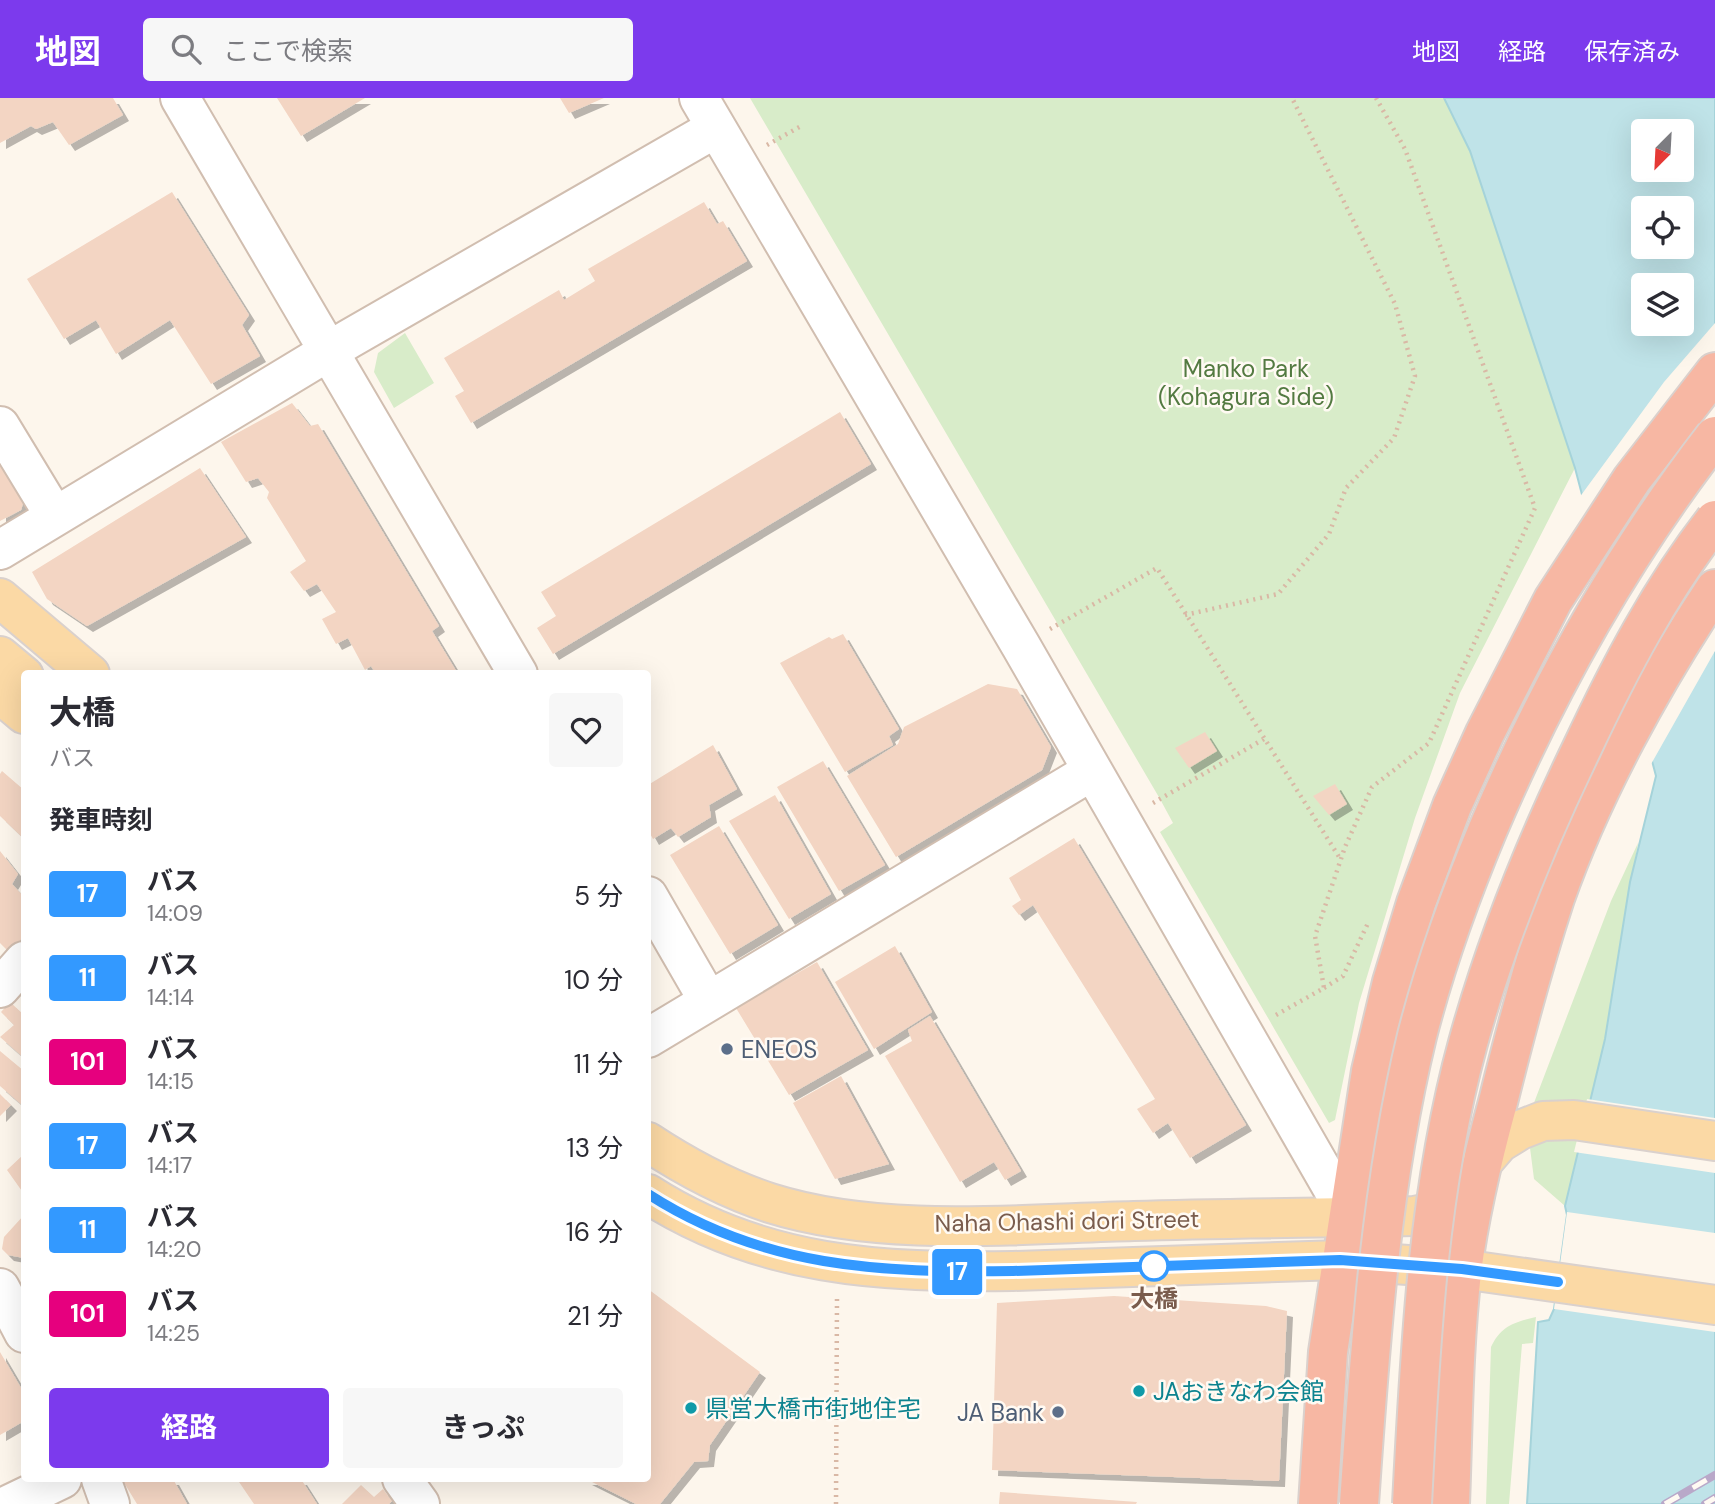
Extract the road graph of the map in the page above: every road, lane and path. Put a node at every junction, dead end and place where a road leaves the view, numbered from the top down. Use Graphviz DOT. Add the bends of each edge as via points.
graph roads {
  1 [pos="180,98"];
  2 [pos="1292,98"];
  3 [pos="1376,98"];
  4 [pos="707,113"];
  5 [pos="803,125"];
  6 [pos="765,147"];
  7 [pos="329,351"];
  8 [pos="1715,372"];
  9 [pos="0,426"];
  10 [pos="1715,436"];
  11 [pos="54,515"];
  12 [pos="1715,520"];
  13 [pos="0,550"];
  14 [pos="1715,589"];
  15 [pos="0,598"];
  16 [pos="1185,615"];
  17 [pos="1048,630"];
  18 [pos="0,632"];
  19 [pos="0,656"];
  20 [pos="46,670"];
  21 [pos="85,670"];
  22 [pos="516,670"];
  23 [pos="21,674"];
  24 [pos="0,694"];
  25 [pos="21,712"];
  26 [pos="1264,739"];
  27 [pos="1092,771"];
  28 [pos="1150,805"];
  29 [pos="1341,861"];
  30 [pos="651,901"];
  31 [pos="21,964"];
  32 [pos="0,988"];
  33 [pos="708,1000"];
  34 [pos="1269,1019"];
  35 [pos="651,1036"];
  36 [pos="1715,1141"];
  37 [pos="651,1144"];
  38 [pos="1482,1162"];
  39 [pos="651,1196"];
  40 [pos="1349,1217"];
  41 [pos="1340,1260"];
  42 [pos="840,1264"];
  43 [pos="1462,1269"];
  44 [pos="0,1288"];
  45 [pos="1715,1305"];
  46 [pos="21,1327"];
  47 [pos="56,1482"];
  48 [pos="102,1482"];
  49 [pos="404,1482"];
  50 [pos="10,1504"];
  51 [pos="110,1504"];
  52 [pos="420,1504"];
  53 [pos="836,1504"];
  54 [pos="1318,1504"];
  55 [pos="1359,1504"];
  56 [pos="1412,1504"];
  57 [pos="1450,1504"];
  1 -- 7 [label="street"];
  2 -- 16 [label="path" via="1395,304 1415,376 1394,438 1346,488 1329,534 1278,594"];
  3 -- 29 [label="path" via="1405,149 1535,508 1429,743 1372,787"];
  4 -- 7 [label="street"];
  4 -- 27 [label="street"];
  5 -- 6 [label="path"];
  7 -- 11 [label="street"];
  7 -- 22 [label="street"];
  8 -- 40 [label="highway" via="1632,479 1553,600 1452,806 1416,903 1378,1037"];
  9 -- 11 [label="street"];
  10 -- 55 [label="highway, bridge" via="1622,570 1556,684 1503,793 1435,971 1388,1185"];
  11 -- 13 [label="street"];
  12 -- 56 [label="highway, bridge" via="1661,600 1605,699 1526,872 1483,993 1455,1098 1433,1238 1422,1332"];
  14 -- 38 [label="highway" via="1633,728 1579,840 1523,1004"];
  15 -- 21 [label="main road"];
  16 -- 17 [label="path" via="1157,568"];
  16 -- 26 [label="path"];
  18 -- 20 [label="main road"];
  19 -- 23 [label="main road"];
  24 -- 25 [label="main road"];
  26 -- 28 [label="path"];
  26 -- 29 [label="path"];
  27 -- 33 [label="street"];
  27 -- 40 [label="street"];
  29 -- 34 [label="path" via="1315,936 1324,988"];
  30 -- 33 [label="street"];
  31 -- 32 [label="street"];
  33 -- 35 [label="street"];
  36 -- 38 [label="main road, Naha Ohashi dori Street" via="1574,1120 1543,1121 1499,1143"];
  37 -- 40 [label="main road, Naha Ohashi dori Street" via="731,1188 797,1210 859,1221 958,1225"];
  38 -- 40 [label="main road, Naha Ohashi dori Street" via="1456,1193 1430,1213"];
  38 -- 43 [label="highway"];
  39 -- 42 [label="main road, Naha Ohashi dori Street" via="751,1244"];
  40 -- 41 [label="highway"];
  41 -- 42 [label="main road, Naha Ohashi dori Street" via="959,1272"];
  41 -- 43 [label="main road, Naha Ohashi dori Street"];
  41 -- 54 [label="highway" via="1328,1352"];
  42 -- 53 [label="path" via="836,1292"];
  43 -- 45 [label="main road, Naha Ohashi dori Street"];
  43 -- 57 [label="highway"];
  44 -- 46 [label="street"];
  47 -- 50 [label="street"];
  48 -- 51 [label="street"];
  49 -- 52 [label="street"];
}
